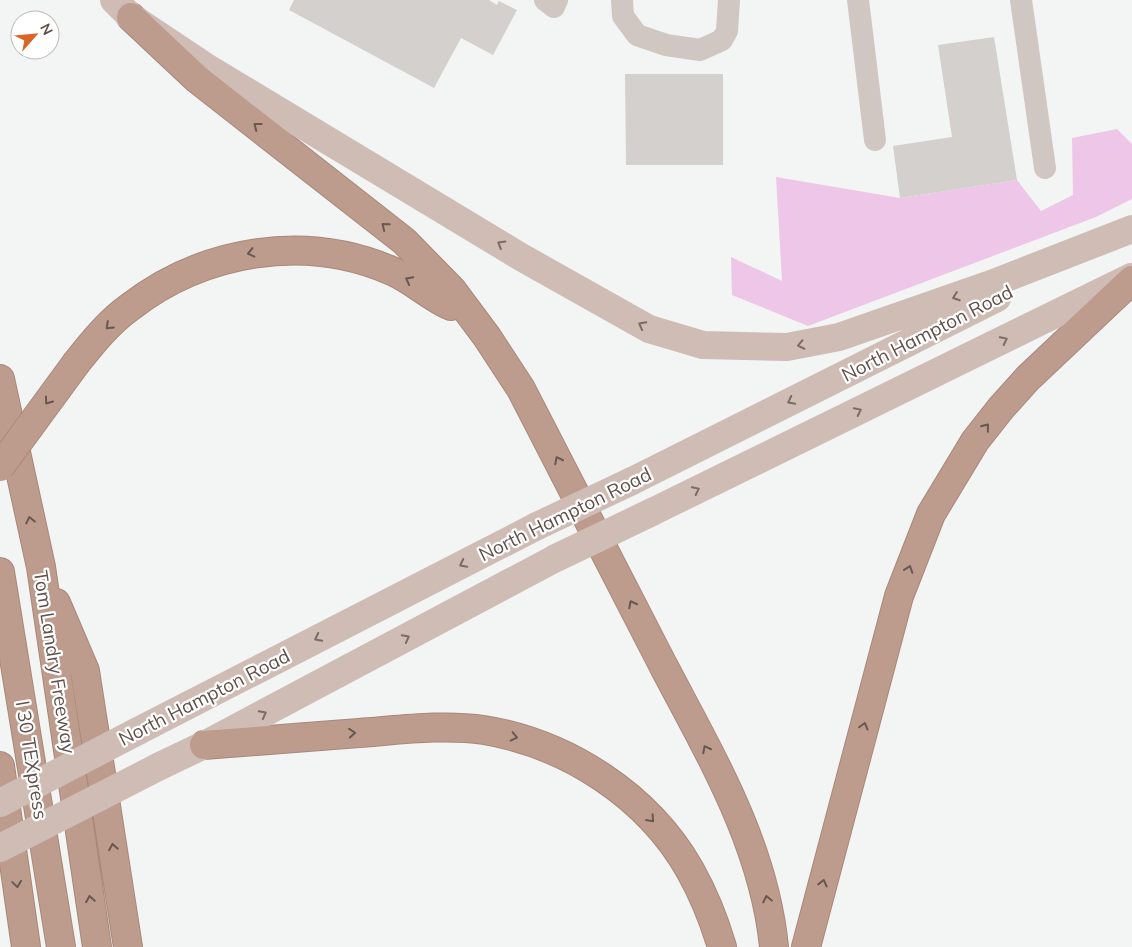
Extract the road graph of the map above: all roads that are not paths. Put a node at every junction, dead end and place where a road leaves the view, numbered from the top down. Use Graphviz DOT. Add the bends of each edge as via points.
graph roads {
  1 [pos="545,0"];
  2 [pos="557,0"];
  3 [pos="622,0"];
  4 [pos="729,0"];
  5 [pos="858,0"];
  6 [pos="1021,0"];
  7 [pos="122,8"];
  8 [pos="876,140"];
  9 [pos="1044,168"];
  10 [pos="1132,229"];
  11 [pos="1132,278"];
  12 [pos="466,312"];
  13 [pos="0,379"];
  14 [pos="0,467"];
  15 [pos="41,567"];
  16 [pos="0,572"];
  17 [pos="204,745"];
  18 [pos="0,766"];
  19 [pos="0,803"];
  20 [pos="0,848"];
  21 [pos="26,947"];
  22 [pos="62,947"];
  23 [pos="97,947"];
  24 [pos="128,947"];
  25 [pos="722,947"];
  26 [pos="774,947"];
  27 [pos="806,947"];
  1 -- 2 [label="lane" via="554,7"];
  3 -- 4 [label="lane" via="623,16 637,35 666,45 700,50 722,40 727,31"];
  5 -- 8 [label="lane"];
  6 -- 9 [label="lane"];
  10 -- 7 [label="main road, one-way" via="991,284 839,336 788,347 703,345 648,329 580,291 206,67"];
  12 -- 7 [label="highway, one-way" via="452,290 404,241 196,79"];
  10 -- 19 [label="main road, North Hampton Road, one-way, bridge" via="537,526"];
  17 -- 11 [label="main road, North Hampton Road, one-way, bridge" via="556,558"];
  27 -- 11 [label="highway, one-way" via="899,596 931,514 974,441 1001,408"];
  12 -- 14 [label="highway, one-way, bridge" via="392,270 322,252 261,251 197,269 162,286 108,326 77,362"];
  26 -- 12 [label="highway, one-way" via="762,875 728,792 521,389 492,343"];
  15 -- 13 [label="highway, Tom Landry Freeway, one-way"];
  23 -- 15 [label="highway, Tom Landry Freeway, one-way"];
  24 -- 15 [label="highway, one-way" via="85,670"];
  16 -- 22 [label="highway, I 30 TEXpress"];
  17 -- 20 [label="main road, North Hampton Road, bridge"];
  17 -- 25 [label="highway, one-way" via="443,727 484,730 565,755 636,802 666,835 706,901"];
  18 -- 21 [label="highway, one-way"];
}
